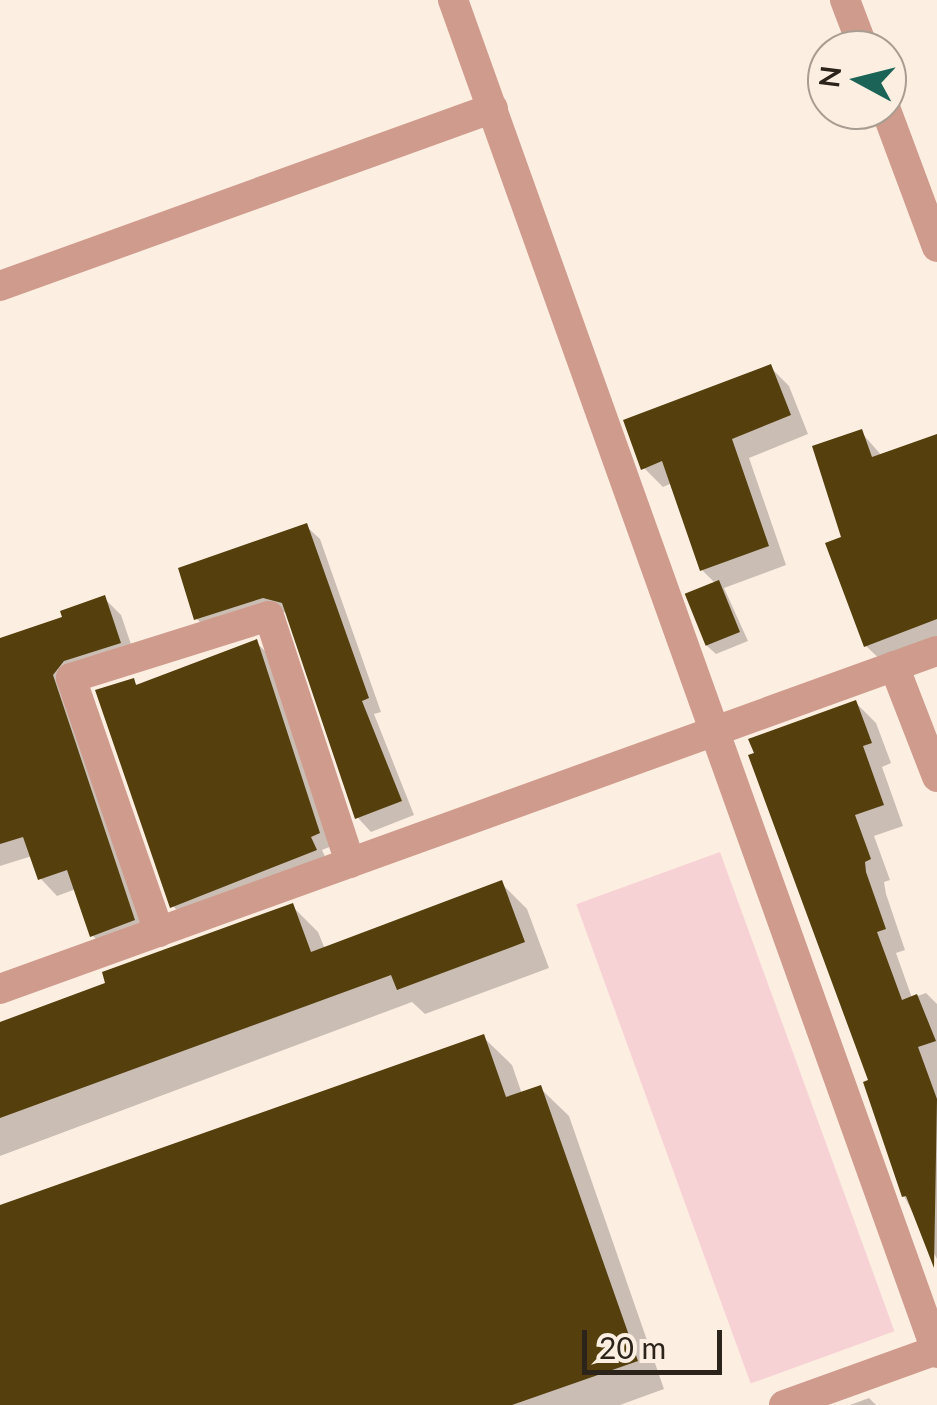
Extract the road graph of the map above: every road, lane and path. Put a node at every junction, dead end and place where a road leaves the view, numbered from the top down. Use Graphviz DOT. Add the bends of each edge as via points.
graph roads {
  1 [pos="452,0"];
  2 [pos="845,0"];
  3 [pos="856,30"];
  4 [pos="494,108"];
  5 [pos="893,130"];
  6 [pos="937,247"];
  7 [pos="0,286"];
  8 [pos="937,650"];
  9 [pos="894,666"];
  10 [pos="715,731"];
  11 [pos="937,777"];
  12 [pos="350,863"];
  13 [pos="159,932"];
  14 [pos="0,989"];
  15 [pos="937,1351"];
  16 [pos="784,1405"];
  1 -- 4 [label="street"];
  2 -- 3 [label="street"];
  4 -- 7 [label="street"];
  4 -- 10 [label="street"];
  5 -- 6 [label="street"];
  8 -- 9 [label="street"];
  9 -- 10 [label="street"];
  9 -- 11 [label="street"];
  10 -- 12 [label="street"];
  10 -- 15 [label="street"];
  12 -- 13 [label="street"];
  12 -- 13 [label="street" via="268,616 71,678"];
  13 -- 14 [label="street"];
  15 -- 16 [label="street"];
}
